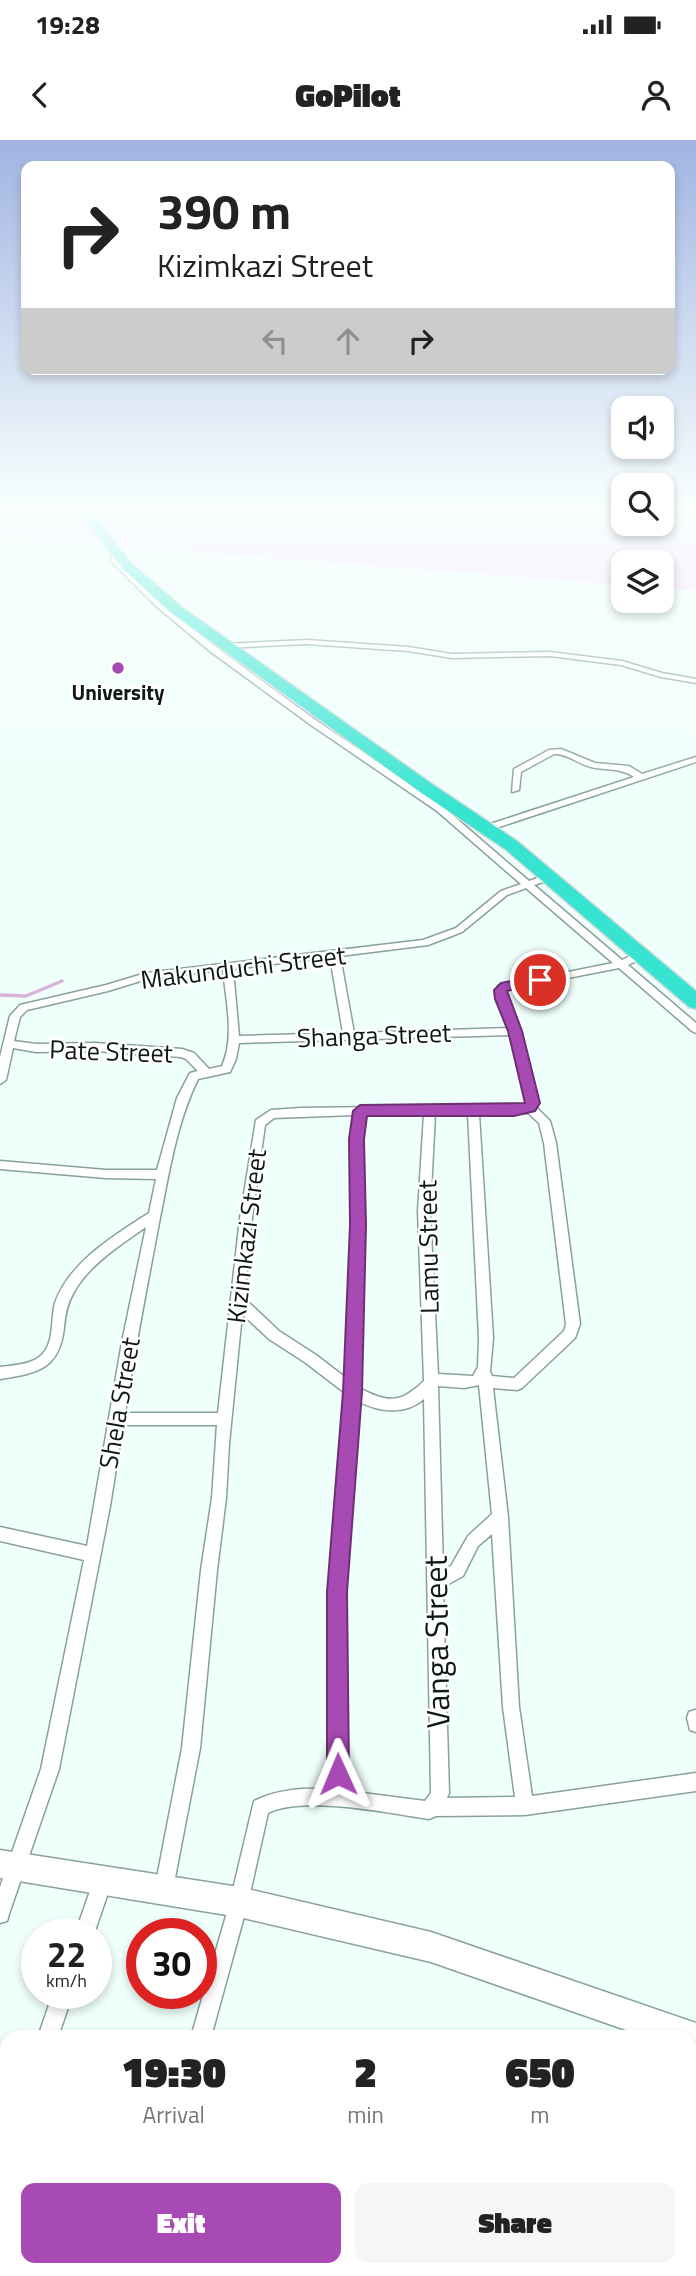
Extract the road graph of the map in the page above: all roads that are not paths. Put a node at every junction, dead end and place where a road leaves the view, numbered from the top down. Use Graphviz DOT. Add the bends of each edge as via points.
graph roads {
  1 [pos="164,610"];
  2 [pos="177,610"];
  3 [pos="225,646"];
  4 [pos="696,681"];
  5 [pos="696,759"];
  6 [pos="641,777"];
  7 [pos="515,790"];
  8 [pos="486,828"];
  9 [pos="549,877"];
  10 [pos="525,884"];
  11 [pos="335,955"];
  12 [pos="632,959"];
  13 [pos="228,965"];
  14 [pos="696,1002"];
  15 [pos="696,1029"];
  16 [pos="515,1031"];
  17 [pos="349,1037"];
  18 [pos="233,1040"];
  19 [pos="9,1044"];
  20 [pos="205,1072"];
  21 [pos="0,1080"];
  22 [pos="530,1108"];
  23 [pos="474,1110"];
  24 [pos="360,1111"];
  25 [pos="430,1111"];
  26 [pos="0,1165"];
  27 [pos="162,1175"];
  28 [pos="153,1216"];
  29 [pos="238,1301"];
  30 [pos="0,1373"];
  31 [pos="485,1378"];
  32 [pos="431,1383"];
  33 [pos="352,1392"];
  34 [pos="116,1419"];
  35 [pos="225,1419"];
  36 [pos="499,1520"];
  37 [pos="0,1534"];
  38 [pos="93,1555"];
  39 [pos="434,1584"];
  40 [pos="696,1782"];
  41 [pos="338,1799"];
  42 [pos="525,1806"];
  43 [pos="433,1807"];
  44 [pos="9,1865"];
  45 [pos="104,1878"];
  46 [pos="164,1888"];
  47 [pos="239,1902"];
  48 [pos="0,1914"];
  49 [pos="90,1918"];
  50 [pos="58,2009"];
  51 [pos="50,2030"];
  52 [pos="203,2030"];
  53 [pos="670,2030"];
  1 -- 10 [label="street" via="314,723 440,808"];
  2 -- 3 [label="highway"];
  3 -- 4 [label="street" via="306,642 452,656 550,654 622,663"];
  3 -- 8 [label="highway"];
  5 -- 6 [label="street"];
  6 -- 7 [label="street" via="626,768 593,765 558,751 517,771"];
  6 -- 8 [label="street"];
  8 -- 9 [label="highway"];
  9 -- 10 [label="street, Makunduchi Street"];
  9 -- 12 [label="highway"];
  10 -- 11 [label="street, Makunduchi Street" via="503,893 450,935 425,943"];
  10 -- 12 [label="street"];
  11 -- 13 [label="street, Makunduchi Street"];
  11 -- 17 [label="street"];
  12 -- 14 [label="highway"];
  12 -- 15 [label="street"];
  12 -- 16 [label="street" via="503,986 501,999"];
  13 -- 18 [label="street, Shela Street"];
  13 -- 19 [label="street, Makunduchi Street" via="146,976 24,1007 15,1016"];
  16 -- 17 [label="street, Shanga Street"];
  16 -- 22 [label="street"];
  17 -- 18 [label="street, Shanga Street"];
  18 -- 20 [label="street, Shela Street" via="226,1069"];
  19 -- 20 [label="street, Pate Street" via="182,1053"];
  19 -- 21 [label="street, Makunduchi Street"];
  20 -- 27 [label="street, Shela Street" via="194,1076 187,1090"];
  22 -- 23 [label="street, Kizimkazi Street"];
  22 -- 31 [label="street" via="544,1121 550,1143 573,1324 570,1334 517,1384"];
  23 -- 25 [label="street, Kizimkazi Street"];
  23 -- 31 [label="street"];
  24 -- 25 [label="street, Kizimkazi Street"];
  24 -- 29 [label="street, Kizimkazi Street" via="271,1114 260,1122"];
  24 -- 33 [label="street"];
  25 -- 32 [label="street, Lamu Street" via="424,1211"];
  26 -- 27 [label="street"];
  27 -- 28 [label="street, Shela Street"];
  28 -- 30 [label="street" via="100,1255 69,1288 50,1355 26,1371"];
  28 -- 34 [label="street, Shela Street"];
  29 -- 33 [label="street" via="275,1336"];
  29 -- 35 [label="street, Kizimkazi Street"];
  31 -- 32 [label="street" via="474,1383"];
  31 -- 36 [label="street"];
  32 -- 33 [label="street" via="416,1398 394,1405"];
  32 -- 39 [label="street, Vanga Street"];
  33 -- 41 [label="street" via="337,1592"];
  34 -- 35 [label="street"];
  34 -- 38 [label="street, Shela Street"];
  35 -- 46 [label="street, Kizimkazi Street" via="191,1748"];
  36 -- 39 [label="street" via="473,1541 457,1571"];
  36 -- 42 [label="street" via="510,1707"];
  37 -- 38 [label="street"];
  38 -- 44 [label="street, Shela Street" via="50,1769"];
  39 -- 43 [label="street, Vanga Street" via="440,1793"];
  40 -- 42 [label="street"];
  41 -- 43 [label="street"];
  41 -- 47 [label="street" via="276,1799 260,1807"];
  42 -- 43 [label="street"];
  44 -- 45 [label="street"];
  44 -- 48 [label="street, Shela Street"];
  45 -- 46 [label="street"];
  45 -- 49 [label="street"];
  46 -- 47 [label="street"];
  47 -- 52 [label="street"];
  47 -- 53 [label="street" via="432,1947"];
  50 -- 51 [label="street"];
}
